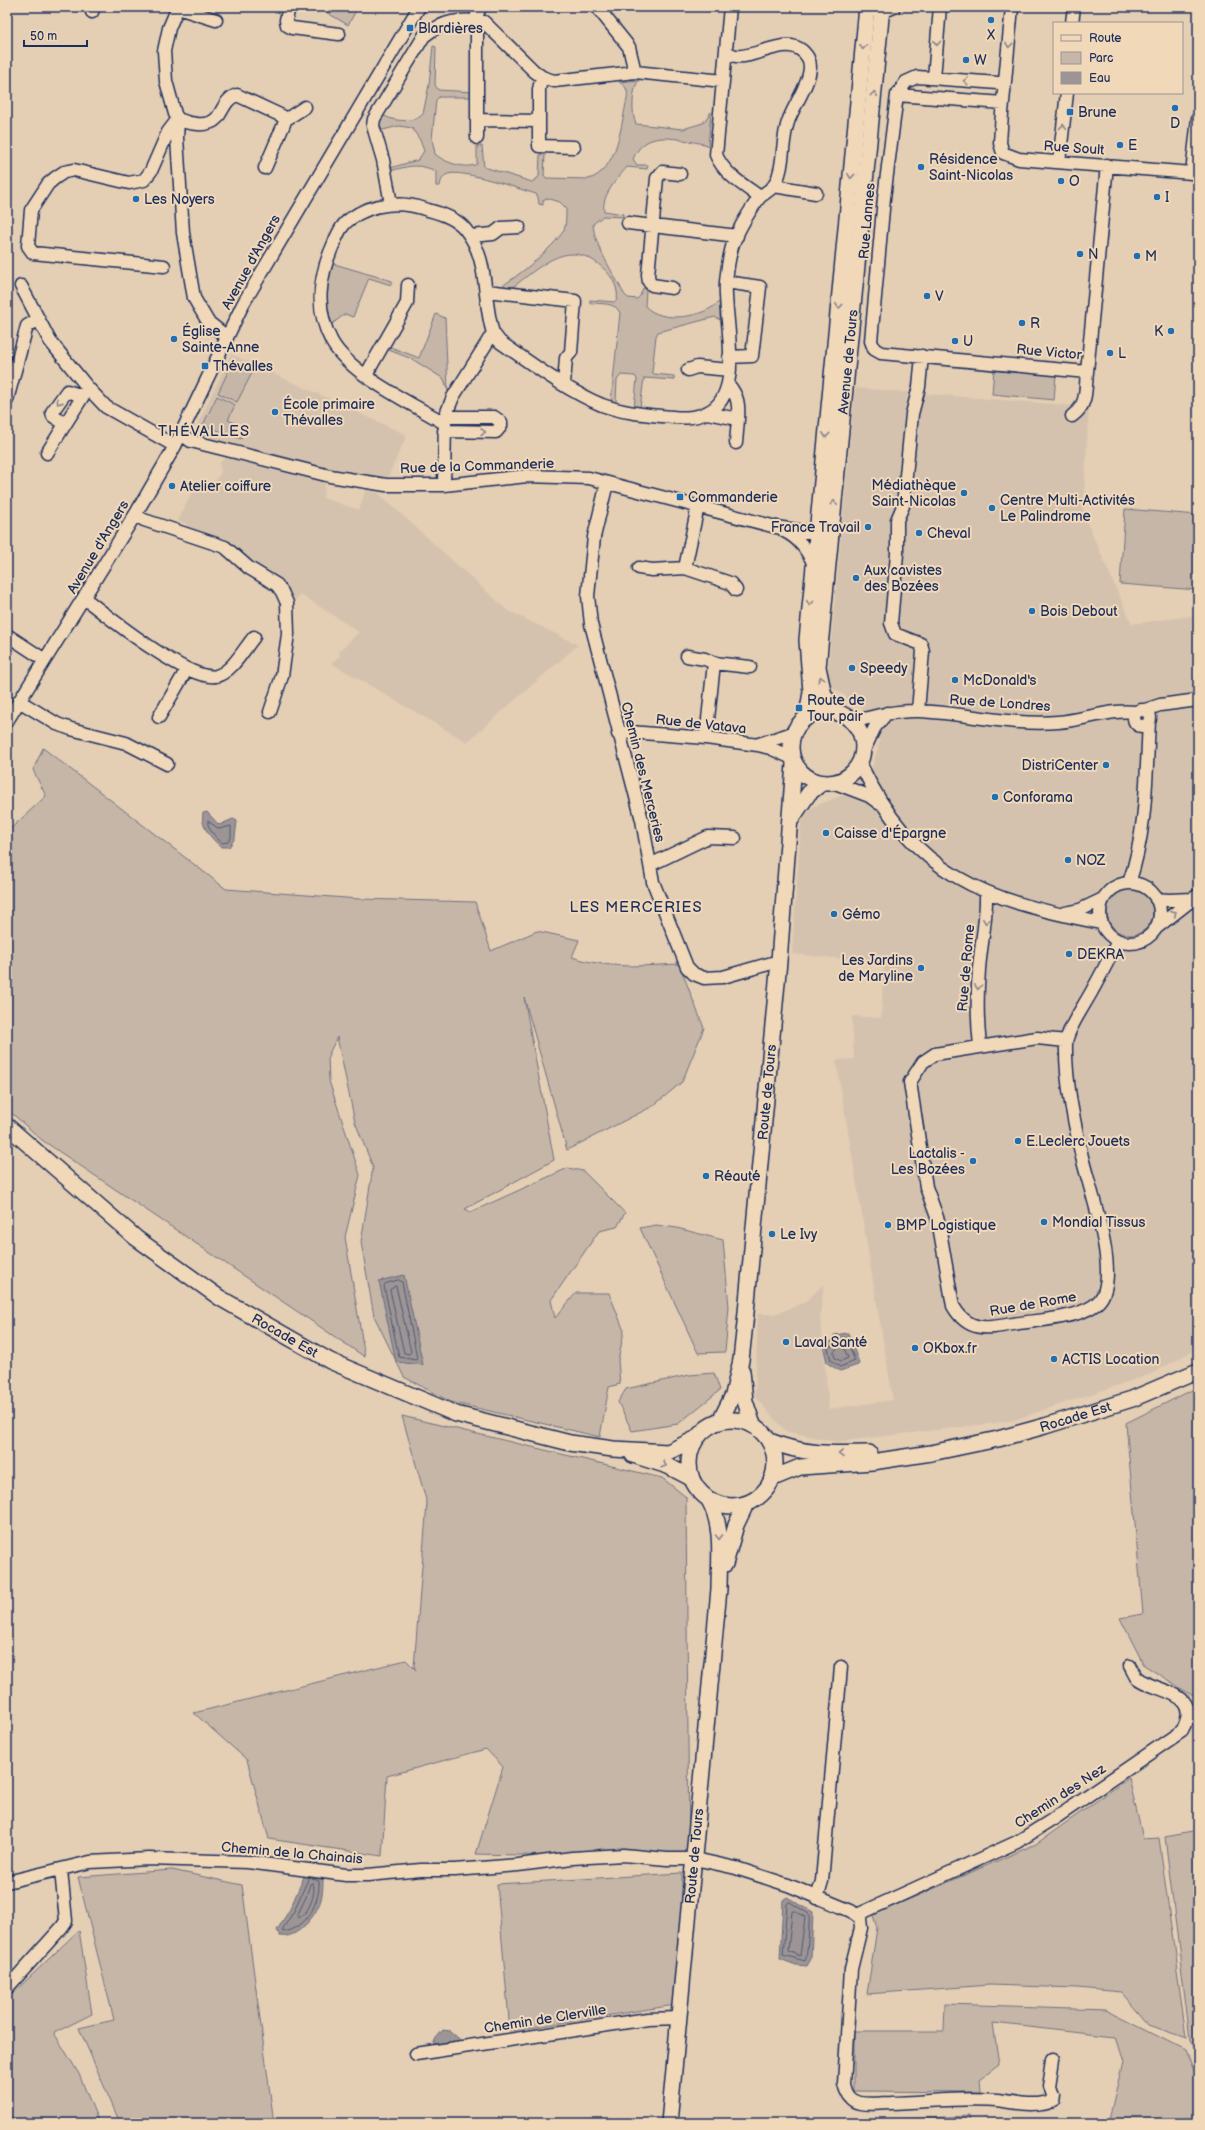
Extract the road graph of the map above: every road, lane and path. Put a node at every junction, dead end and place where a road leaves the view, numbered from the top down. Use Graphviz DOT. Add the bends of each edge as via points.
graph roads {
  1 [pos="178,7"];
  2 [pos="289,7"];
  3 [pos="419,7"];
  4 [pos="480,7"];
  5 [pos="597,7"];
  6 [pos="730,7"];
  7 [pos="866,7"];
  8 [pos="940,7"];
  9 [pos="1012,7"];
  10 [pos="1074,7"];
  11 [pos="886,9"];
  12 [pos="216,20"];
  13 [pos="478,21"];
  14 [pos="1072,22"];
  15 [pos="339,34"];
  16 [pos="726,52"];
  17 [pos="635,72"];
  18 [pos="542,77"];
  19 [pos="934,78"];
  20 [pos="723,81"];
  21 [pos="1005,82"];
  22 [pos="1066,94"];
  23 [pos="897,95"];
  24 [pos="1002,104"];
  25 [pos="305,107"];
  26 [pos="1198,118"];
  27 [pos="178,119"];
  28 [pos="285,120"];
  29 [pos="477,120"];
  30 [pos="539,121"];
  31 [pos="477,138"];
  32 [pos="574,147"];
  33 [pos="1059,162"];
  34 [pos="1107,165"];
  35 [pos="265,168"];
  36 [pos="680,174"];
  37 [pos="774,186"];
  38 [pos="816,193"];
  39 [pos="760,197"];
  40 [pos="391,204"];
  41 [pos="628,223"];
  42 [pos="518,227"];
  43 [pos="652,227"];
  44 [pos="471,236"];
  45 [pos="737,236"];
  46 [pos="164,266"];
  47 [pos="726,282"];
  48 [pos="408,285"];
  49 [pos="21,286"];
  50 [pos="672,288"];
  51 [pos="487,291"];
  52 [pos="38,320"];
  53 [pos="493,333"];
  54 [pos="227,337"];
  55 [pos="874,349"];
  56 [pos="922,356"];
  57 [pos="729,357"];
  58 [pos="688,370"];
  59 [pos="730,370"];
  60 [pos="1087,372"];
  61 [pos="366,376"];
  62 [pos="564,384"];
  63 [pos="729,385"];
  64 [pos="85,392"];
  65 [pos="7,400"];
  66 [pos="707,413"];
  67 [pos="1072,416"];
  68 [pos="738,418"];
  69 [pos="65,424"];
  70 [pos="445,424"];
  71 [pos="181,434"];
  72 [pos="736,443"];
  73 [pos="175,446"];
  74 [pos="47,453"];
  75 [pos="607,483"];
  76 [pos="444,485"];
  77 [pos="698,506"];
  78 [pos="135,515"];
  79 [pos="776,527"];
  80 [pos="816,533"];
  81 [pos="814,564"];
  82 [pos="639,568"];
  83 [pos="685,568"];
  84 [pos="736,590"];
  85 [pos="84,598"];
  86 [pos="821,625"];
  87 [pos="7,635"];
  88 [pos="254,637"];
  89 [pos="687,656"];
  90 [pos="45,660"];
  91 [pos="714,663"];
  92 [pos="750,667"];
  93 [pos="187,669"];
  94 [pos="1198,700"];
  95 [pos="19,701"];
  96 [pos="918,711"];
  97 [pos="270,712"];
  98 [pos="838,712"];
  99 [pos="887,713"];
  100 [pos="807,716"];
  101 [pos="159,717"];
  102 [pos="1142,718"];
  103 [pos="7,721"];
  104 [pos="853,722"];
  105 [pos="793,733"];
  106 [pos="618,734"];
  107 [pos="706,738"];
  108 [pos="758,745"];
  109 [pos="861,757"];
  110 [pos="793,761"];
  111 [pos="167,764"];
  112 [pos="828,783"];
  113 [pos="885,808"];
  114 [pos="789,824"];
  115 [pos="735,838"];
  116 [pos="1138,855"];
  117 [pos="650,866"];
  118 [pos="1128,883"];
  119 [pos="1143,886"];
  120 [pos="986,893"];
  121 [pos="1195,897"];
  122 [pos="1156,899"];
  123 [pos="1103,900"];
  124 [pos="1057,914"];
  125 [pos="1101,923"];
  126 [pos="1156,928"];
  127 [pos="1118,941"];
  128 [pos="779,961"];
  129 [pos="1066,1041"];
  130 [pos="980,1046"];
  131 [pos="7,1126"];
  132 [pos="741,1360"];
  133 [pos="1198,1371"];
  134 [pos="720,1421"];
  135 [pos="753,1425"];
  136 [pos="695,1439"];
  137 [pos="770,1441"];
  138 [pos="949,1448"];
  139 [pos="613,1449"];
  140 [pos="691,1478"];
  141 [pos="773,1478"];
  142 [pos="709,1500"];
  143 [pos="746,1504"];
  144 [pos="720,1589"];
  145 [pos="1130,1666"];
  146 [pos="841,1667"];
  147 [pos="695,1859"];
  148 [pos="61,1870"];
  149 [pos="7,1882"];
  150 [pos="817,1898"];
  151 [pos="857,1915"];
  152 [pos="7,1988"];
  153 [pos="679,2018"];
  154 [pos="416,2054"];
  155 [pos="1053,2059"];
  156 [pos="669,2123"];
  1 -- 12 [label="street"];
  1 -- 27 [label="street" via="169,28 164,51 166,81"];
  2 -- 15 [label="street" via="286,20 287,25 292,28"];
  3 -- 54 [label="street, Avenue d'Angers" via="242,304"];
  4 -- 13 [label="street"];
  5 -- 17 [label="street" via="629,47"];
  6 -- 16 [label="street"];
  7 -- 11 [label="street"];
  7 -- 80 [label="main road, Avenue de Tours, one-way"];
  8 -- 19 [label="street, one-way"];
  9 -- 21 [label="street, one-way"];
  10 -- 14 [label="street"];
  86 -- 11 [label="main road, Avenue de Tours, one-way"];
  13 -- 18 [label="street" via="484,22"];
  13 -- 29 [label="street"];
  13 -- 40 [label="street" via="454,21 436,26 424,36 374,119 373,126 383,160"];
  16 -- 20 [label="street"];
  16 -- 37 [label="street" via="737,56 784,45 793,46 802,50 810,64 811,71 787,123"];
  17 -- 18 [label="street" via="554,81"];
  17 -- 20 [label="street"];
  18 -- 30 [label="street" via="539,89"];
  21 -- 19 [label="street, one-way"];
  19 -- 23 [label="street" via="917,77 906,82"];
  20 -- 39 [label="street" via="716,155 721,166 730,175"];
  21 -- 24 [label="street"];
  33 -- 22 [label="street, one-way"];
  23 -- 24 [label="street"];
  23 -- 55 [label="street, Rue Lannes" via="871,342"];
  24 -- 33 [label="street, Rue Soult" via="1000,143 1003,153 1019,159"];
  25 -- 28 [label="street"];
  26 -- 34 [label="street, Rue Soult" via="1192,173"];
  27 -- 28 [label="street" via="196,124 207,123 216,119 229,98 237,95 282,116"];
  27 -- 46 [label="street" via="168,132 151,172 144,180 130,183 74,170 64,172 48,184 31,210 28,246 34,253"];
  27 -- 54 [label="street" via="183,233 194,298 208,322"];
  28 -- 35 [label="street"];
  29 -- 30 [label="street"];
  29 -- 31 [label="street"];
  30 -- 32 [label="street" via="539,146"];
  33 -- 34 [label="street, Rue Soult"];
  34 -- 60 [label="street, Rue Victor"];
  36 -- 43 [label="street" via="659,174"];
  37 -- 38 [label="street"];
  37 -- 39 [label="street"];
  39 -- 45 [label="street"];
  40 -- 44 [label="street" via="421,207 437,212 464,227"];
  40 -- 61 [label="street" via="359,213 342,226 322,275 322,317 333,343 356,370"];
  41 -- 43 [label="street"];
  42 -- 44 [label="street" via="501,228 493,234"];
  43 -- 45 [label="street"];
  43 -- 50 [label="street" via="648,282"];
  44 -- 51 [label="street" via="479,254"];
  45 -- 47 [label="street" via="732,248"];
  47 -- 57 [label="street"];
  47 -- 57 [label="street" via="760,287 752,356"];
  48 -- 61 [label="street" via="407,303"];
  49 -- 52 [label="street"];
  51 -- 53 [label="street"];
  51 -- 62 [label="street" via="575,301 571,352 566,358"];
  52 -- 64 [label="street"];
  52 -- 65 [label="street" via="27,326"];
  53 -- 62 [label="street" via="500,342"];
  53 -- 70 [label="street" via="453,397"];
  54 -- 71 [label="street, Avenue d'Angers"];
  55 -- 56 [label="street, Rue Victor" via="881,353"];
  56 -- 60 [label="street, Rue Victor"];
  56 -- 96 [label="street" via="919,387 912,414 903,506 897,520 891,623 895,634 921,644 923,651"];
  57 -- 59 [label="street"];
  58 -- 59 [label="street" via="697,367"];
  59 -- 63 [label="street"];
  60 -- 67 [label="street" via="1082,410"];
  61 -- 70 [label="street"];
  62 -- 66 [label="street" via="601,404 631,413 688,418"];
  63 -- 66 [label="street" via="717,406"];
  63 -- 68 [label="street" via="737,395"];
  64 -- 69 [label="street"];
  64 -- 69 [label="street, one-way" via="67,391 52,412 53,416"];
  64 -- 73 [label="street" via="106,407"];
  66 -- 68 [label="street"];
  68 -- 72 [label="street"];
  69 -- 74 [label="street"];
  70 -- 76 [label="street"];
  71 -- 73 [label="street, Avenue d'Angers"];
  71 -- 76 [label="street, Rue de la Commanderie" via="191,441 330,476 386,485"];
  73 -- 78 [label="street, Avenue d'Angers"];
  75 -- 76 [label="street, Rue de la Commanderie" via="589,478 527,476"];
  75 -- 77 [label="street, Rue de la Commanderie"];
  75 -- 106 [label="street, Chemin des Merceries" via="594,537 588,596 591,624"];
  77 -- 79 [label="street, Rue de la Commanderie"];
  77 -- 83 [label="street"];
  78 -- 85 [label="street, Avenue d'Angers"];
  78 -- 97 [label="street" via="225,547 249,568 277,585 282,592 287,603 288,634 282,676"];
  79 -- 80 [label="street, Rue de la Commanderie"];
  79 -- 81 [label="street, Rue de la Commanderie" via="798,539"];
  80 -- 81 [label="main road, Avenue de Tours"];
  80 -- 86 [label="street" via="824,546"];
  81 -- 100 [label="main road, Avenue de Tours, one-way" via="807,640 811,692"];
  82 -- 83 [label="street"];
  83 -- 84 [label="street" via="730,583"];
  85 -- 90 [label="street, Avenue d'Angers"];
  85 -- 93 [label="street" via="130,634"];
  98 -- 86 [label="main road, Avenue de Tours, one-way" via="824,695 818,668"];
  87 -- 90 [label="street"];
  88 -- 93 [label="street" via="227,670 217,676 206,676"];
  89 -- 91 [label="street"];
  90 -- 95 [label="street, Avenue d'Angers"];
  91 -- 92 [label="street"];
  91 -- 107 [label="street"];
  93 -- 101 [label="street"];
  94 -- 102 [label="street, Rue de Londres" via="1175,703"];
  95 -- 103 [label="street, Avenue d'Angers"];
  95 -- 111 [label="street" via="57,724 126,743"];
  96 -- 99 [label="street, Rue de Londres"];
  96 -- 102 [label="street, Rue de Londres" via="986,719 1057,722 1123,711"];
  98 -- 100 [label="main road" via="822,711"];
  98 -- 104 [label="main road"];
  99 -- 104 [label="street, Rue de Londres"];
  99 -- 109 [label="street" via="875,727"];
  100 -- 105 [label="main road"];
  102 -- 116 [label="street" via="1148,751"];
  104 -- 109 [label="main road" via="862,741"];
  105 -- 108 [label="street, Rue de Vatava"];
  105 -- 110 [label="main road" via="790,741"];
  106 -- 107 [label="street, Rue de Vatava" via="630,732"];
  106 -- 117 [label="street, Chemin des Merceries" via="642,820"];
  107 -- 108 [label="street, Rue de Vatava"];
  108 -- 110 [label="street, Rue de Vatava" via="770,748"];
  109 -- 112 [label="main road" via="854,772 845,779"];
  109 -- 113 [label="street"];
  110 -- 112 [label="main road" via="806,777"];
  110 -- 114 [label="main road, Route de Tours"];
  112 -- 113 [label="street" via="869,796"];
  112 -- 114 [label="main road, Route de Tours" via="809,793"];
  113 -- 120 [label="street" via="934,863"];
  114 -- 128 [label="main road, Route de Tours"];
  115 -- 117 [label="street" via="708,837"];
  116 -- 118 [label="street"];
  116 -- 119 [label="street"];
  117 -- 128 [label="street, Chemin des Merceries" via="652,882 687,967 694,974 704,978 723,977"];
  118 -- 119 [label="street"];
  118 -- 123 [label="street" via="1113,888"];
  119 -- 122 [label="street"];
  120 -- 124 [label="street"];
  120 -- 130 [label="street, Rue de Rome, one-way" via="987,910 979,968 977,1012"];
  121 -- 122 [label="street"];
  126 -- 121 [label="street, one-way"];
  122 -- 126 [label="street" via="1160,913"];
  123 -- 124 [label="street" via="1080,910"];
  123 -- 125 [label="street"];
  124 -- 125 [label="street"];
  125 -- 127 [label="street"];
  126 -- 127 [label="street" via="1137,942"];
  127 -- 129 [label="street, Rue de Rome"];
  128 -- 132 [label="main road, Route de Tours"];
  129 -- 130 [label="street, Rue de Rome" via="1037,1038"];
  129 -- 130 [label="street, Rue de Rome" via="1066,1064 1071,1095 1082,1159 1093,1191 1101,1233 1108,1277 1106,1286 1099,1301 1082,1312 994,1327 971,1326 960,1318 953,1306 938,1220 926,1187 910,1082 923,1062 935,1054"];
  131 -- 139 [label="main road, Rocade Est" via="136,1238 220,1298 330,1362 456,1414 570,1443"];
  132 -- 134 [label="main road, Route de Tours" via="732,1395"];
  132 -- 135 [label="main road, Route de Tours" via="745,1400"];
  133 -- 138 [label="main road, Rocade Est" via="1132,1399 1045,1426 998,1439"];
  134 -- 135 [label="main road" via="738,1420"];
  134 -- 136 [label="main road" via="702,1431"];
  135 -- 137 [label="main road"];
  136 -- 139 [label="main road, Rocade Est" via="668,1452"];
  136 -- 140 [label="main road" via="690,1452"];
  138 -- 137 [label="main road, Rocade Est, one-way" via="828,1454 799,1451"];
  137 -- 141 [label="main road" via="776,1465"];
  138 -- 141 [label="main road, Rocade Est" via="872,1462 800,1467"];
  139 -- 140 [label="main road, Rocade Est, one-way" via="668,1466"];
  140 -- 142 [label="main road"];
  141 -- 143 [label="main road" via="758,1498"];
  142 -- 143 [label="main road" via="727,1506"];
  142 -- 144 [label="main road, Route de Tours, one-way" via="719,1525"];
  143 -- 144 [label="main road, Route de Tours" via="736,1525"];
  144 -- 147 [label="main road, Route de Tours"];
  145 -- 151 [label="street, Chemin des Nez" via="1136,1677 1170,1691 1188,1705 1188,1721 1182,1731 1017,1842"];
  146 -- 150 [label="street" via="822,1881"];
  147 -- 148 [label="street, Chemin de la Chainais" via="623,1855 368,1875 346,1875 248,1862 149,1859 90,1862"];
  147 -- 150 [label="street, Chemin de la Chainais" via="736,1868 788,1885"];
  147 -- 153 [label="main road, Route de Tours"];
  148 -- 149 [label="street, Chemin de la Chainais"];
  148 -- 152 [label="street" via="66,1920"];
  150 -- 151 [label="street, Chemin de la Chainais"];
  151 -- 155 [label="street" via="862,1923 851,1969 844,2084 853,2101 861,2104 908,2103 975,2098 1046,2103 1051,2100 1052,2094 1049,2086"];
  153 -- 154 [label="street, Chemin de Clerville" via="648,2019"];
  153 -- 156 [label="main road, Route de Tours"];
}
